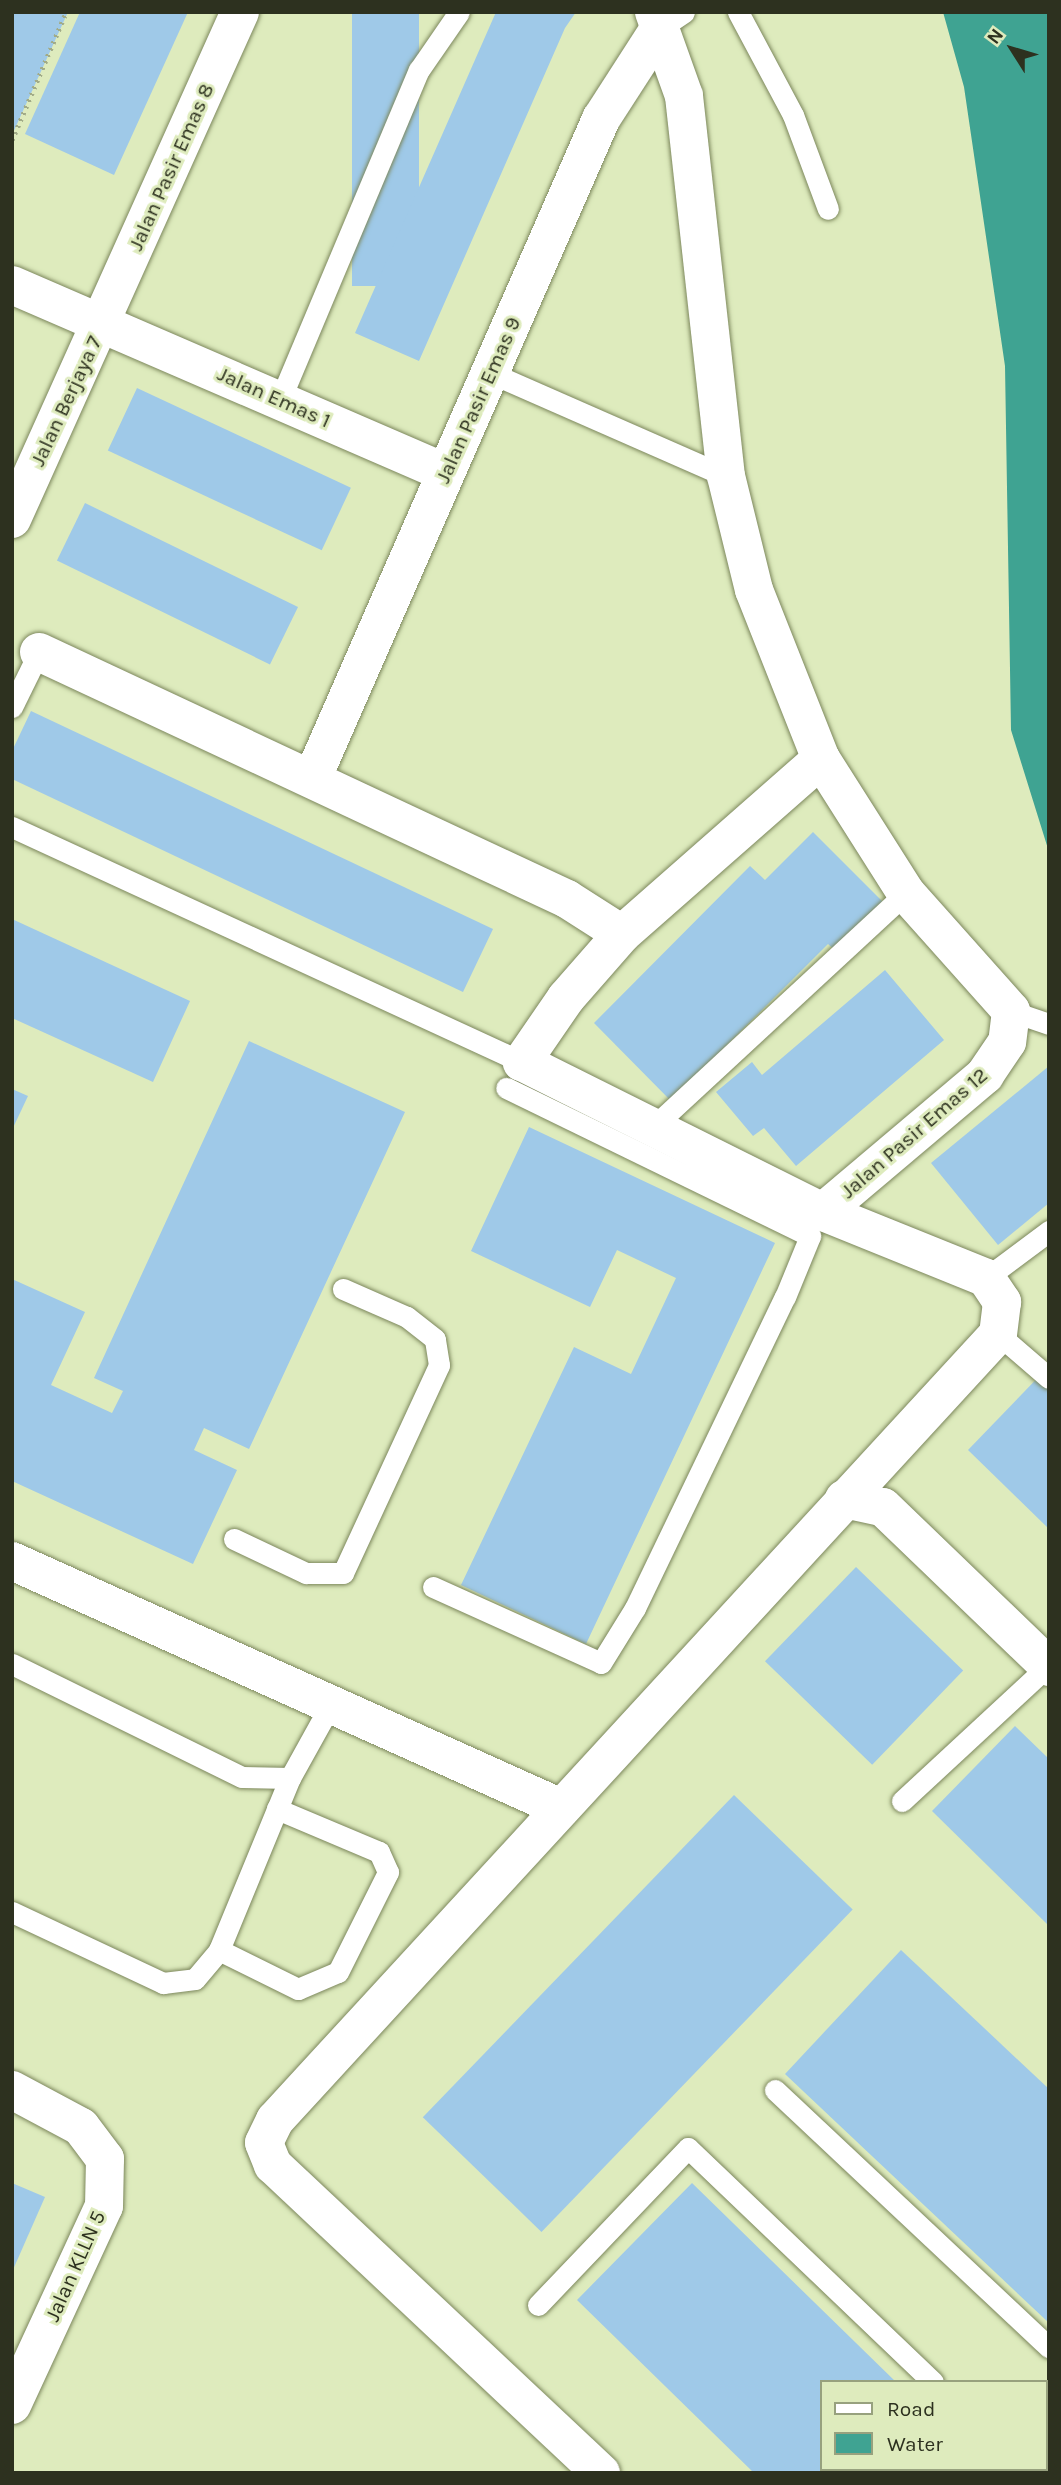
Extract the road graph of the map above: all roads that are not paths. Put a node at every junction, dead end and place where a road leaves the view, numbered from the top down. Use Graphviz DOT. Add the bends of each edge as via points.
graph roads {
  1 [pos="240,12"];
  2 [pos="459,12"];
  3 [pos="738,12"];
  4 [pos="666,18"];
  5 [pos="828,209"];
  6 [pos="12,285"];
  7 [pos="102,322"];
  8 [pos="491,373"];
  9 [pos="280,400"];
  10 [pos="445,472"];
  11 [pos="726,476"];
  12 [pos="12,519"];
  13 [pos="39,652"];
  14 [pos="12,707"];
  15 [pos="821,759"];
  16 [pos="312,779"];
  17 [pos="12,827"];
  18 [pos="906,893"];
  19 [pos="622,934"];
  20 [pos="1012,1011"];
  21 [pos="1049,1024"];
  22 [pos="514,1075"];
  23 [pos="653,1127"];
  24 [pos="823,1212"];
  25 [pos="1049,1231"];
  26 [pos="986,1278"];
  27 [pos="343,1289"];
  28 [pos="998,1334"];
  29 [pos="1049,1378"];
  30 [pos="875,1466"];
  31 [pos="844,1499"];
  32 [pos="883,1507"];
  33 [pos="234,1539"];
  34 [pos="12,1561"];
  35 [pos="433,1587"];
  36 [pos="12,1664"];
  37 [pos="1049,1666"];
  38 [pos="331,1704"];
  39 [pos="290,1778"];
  40 [pos="902,1801"];
  41 [pos="561,1808"];
  42 [pos="277,1809"];
  43 [pos="12,1912"];
  44 [pos="219,1950"];
  45 [pos="12,2090"];
  46 [pos="775,2090"];
  47 [pos="538,2305"];
  48 [pos="1049,2347"];
  49 [pos="931,2380"];
  50 [pos="12,2404"];
  51 [pos="601,2473"];
  1 -- 7 [label="street, Jalan Pasir Emas 8"];
  2 -- 9 [label="lane" via="419,70"];
  3 -- 5 [label="lane" via="793,115"];
  4 -- 8 [label="street, Jalan Pasir Emas 9" via="601,119"];
  4 -- 11 [label="street" via="684,96"];
  6 -- 7 [label="street, Jalan Emas 1"];
  7 -- 9 [label="street, Jalan Emas 1"];
  7 -- 12 [label="street, Jalan Berjaya 7"];
  8 -- 10 [label="street, Jalan Pasir Emas 9"];
  8 -- 11 [label="lane"];
  9 -- 10 [label="street, Jalan Emas 1"];
  10 -- 16 [label="street, Jalan Pasir Emas 9"];
  11 -- 15 [label="street" via="754,590"];
  13 -- 14 [label="lane"];
  13 -- 16 [label="street"];
  15 -- 18 [label="street"];
  15 -- 19 [label="street"];
  16 -- 19 [label="street" via="567,899"];
  17 -- 22 [label="lane"];
  18 -- 20 [label="street"];
  18 -- 23 [label="lane"];
  19 -- 22 [label="street" via="566,998"];
  20 -- 21 [label="lane"];
  20 -- 24 [label="street, Jalan Pasir Emas 12" via="1007,1042 985,1074"];
  22 -- 23 [label="street"];
  22 -- 35 [label="lane" via="810,1236 635,1608 601,1663"];
  23 -- 24 [label="street"];
  24 -- 26 [label="street"];
  25 -- 26 [label="lane"];
  26 -- 28 [label="street" via="1002,1303"];
  27 -- 33 [label="lane" via="407,1317 435,1339 439,1365 343,1573 306,1573"];
  28 -- 29 [label="lane"];
  28 -- 30 [label="street"];
  30 -- 31 [label="street"];
  30 -- 32 [label="street"];
  31 -- 32 [label="street"];
  31 -- 41 [label="street"];
  32 -- 37 [label="street"];
  34 -- 38 [label="street"];
  36 -- 39 [label="lane" via="242,1777"];
  37 -- 40 [label="lane"];
  38 -- 39 [label="lane"];
  38 -- 41 [label="street"];
  39 -- 42 [label="lane"];
  41 -- 51 [label="street" via="275,2120 264,2143 273,2165"];
  42 -- 44 [label="lane"];
  42 -- 44 [label="lane" via="379,1852 388,1872 338,1972 298,1989"];
  43 -- 44 [label="lane" via="163,1983 195,1979"];
  45 -- 50 [label="street, Jalan KLLN 5" via="81,2127 105,2159 104,2206"];
  46 -- 48 [label="lane"];
  47 -- 49 [label="lane" via="688,2148"];
}
